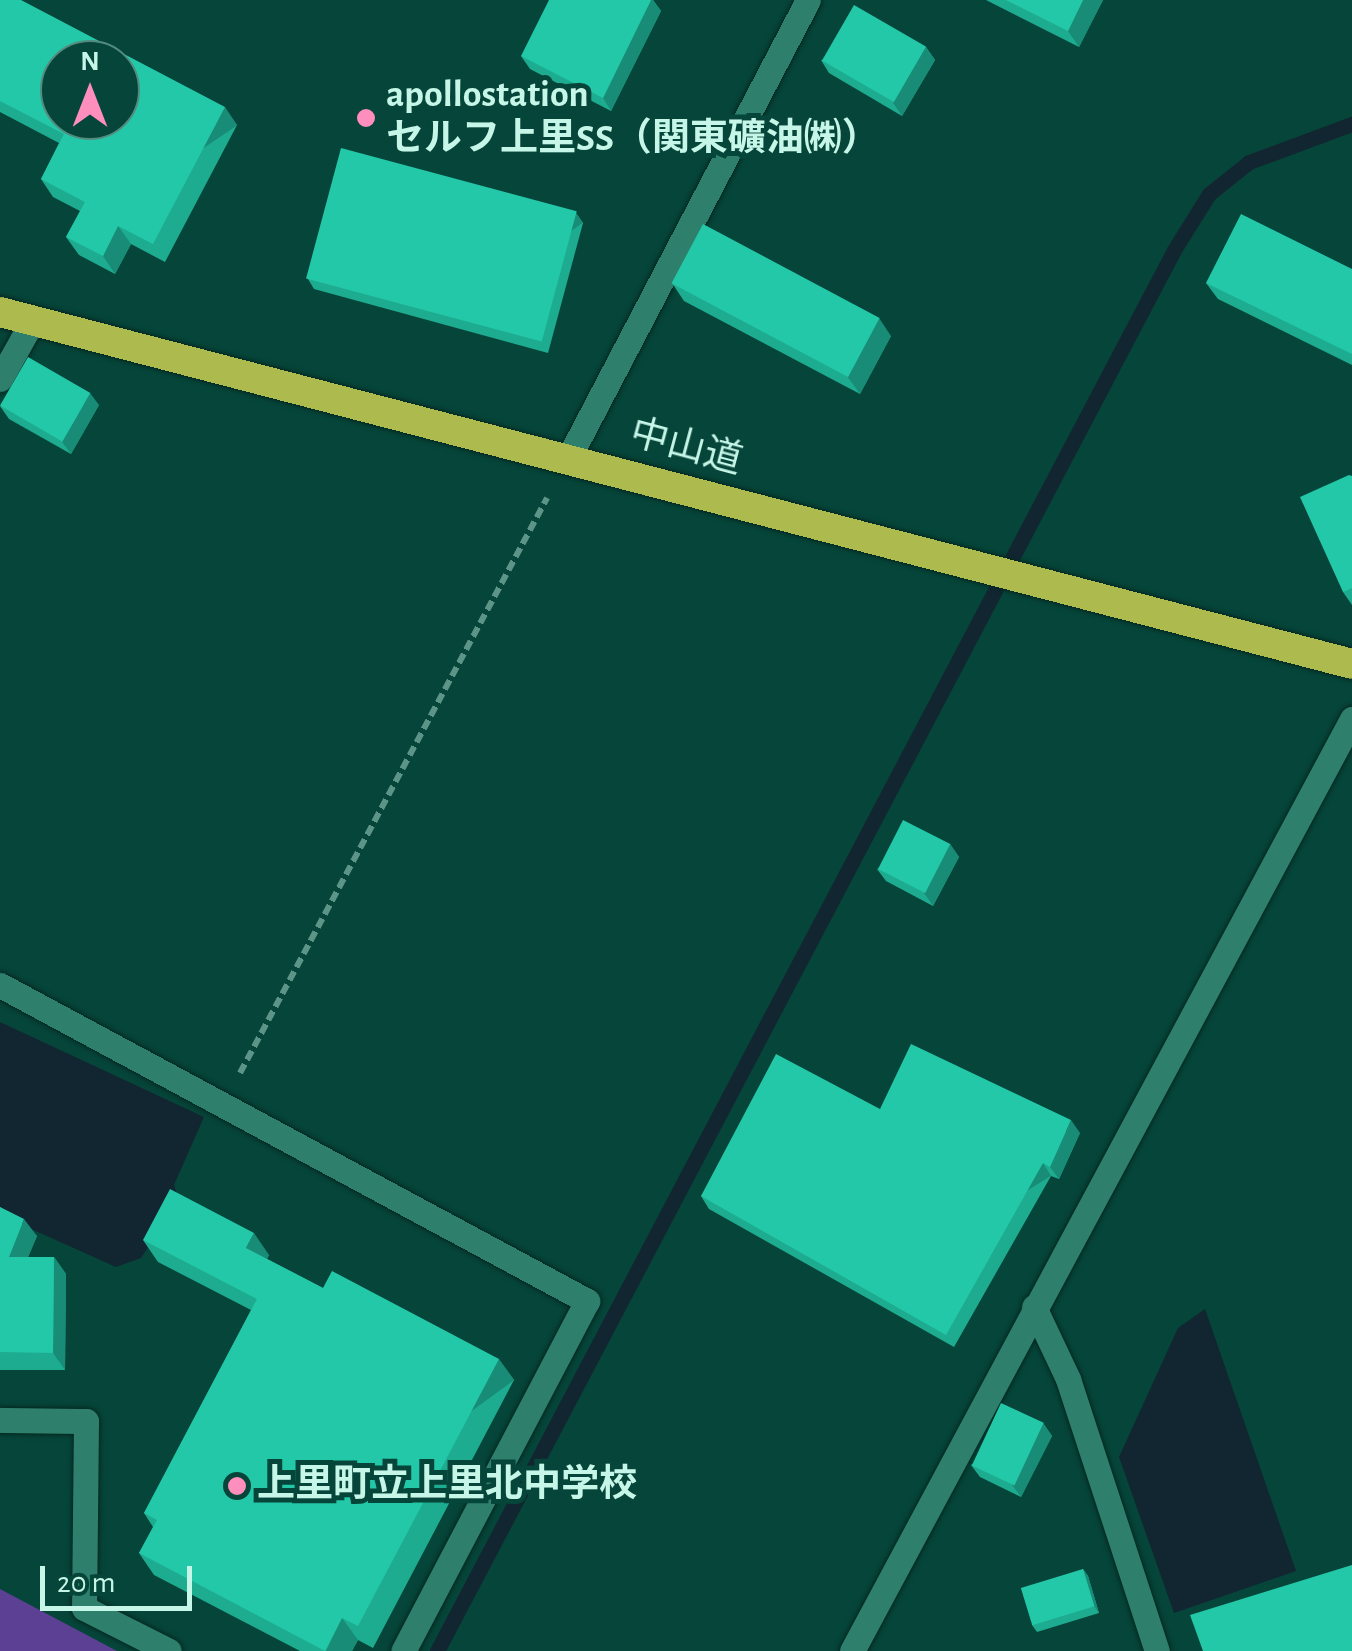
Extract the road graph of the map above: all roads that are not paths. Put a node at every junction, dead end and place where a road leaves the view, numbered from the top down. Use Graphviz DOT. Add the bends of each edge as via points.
graph roads {
  1 [pos="808,0"];
  2 [pos="0,312"];
  3 [pos="32,320"];
  4 [pos="0,379"];
  5 [pos="568,458"];
  6 [pos="1352,664"];
  7 [pos="1352,719"];
  8 [pos="0,985"];
  9 [pos="1034,1308"];
  10 [pos="0,1420"];
  11 [pos="169,1651"];
  12 [pos="403,1651"];
  13 [pos="852,1651"];
  14 [pos="1157,1651"];
  1 -- 5 [label="street"];
  2 -- 3 [label="highway, 中山道"];
  3 -- 4 [label="street"];
  3 -- 5 [label="highway, 中山道"];
  5 -- 6 [label="highway, 中山道"];
  7 -- 9 [label="street"];
  8 -- 12 [label="street" via="587,1300"];
  9 -- 13 [label="street"];
  9 -- 14 [label="street" via="1068,1379"];
  10 -- 11 [label="street" via="86,1421 84,1608"];
}
